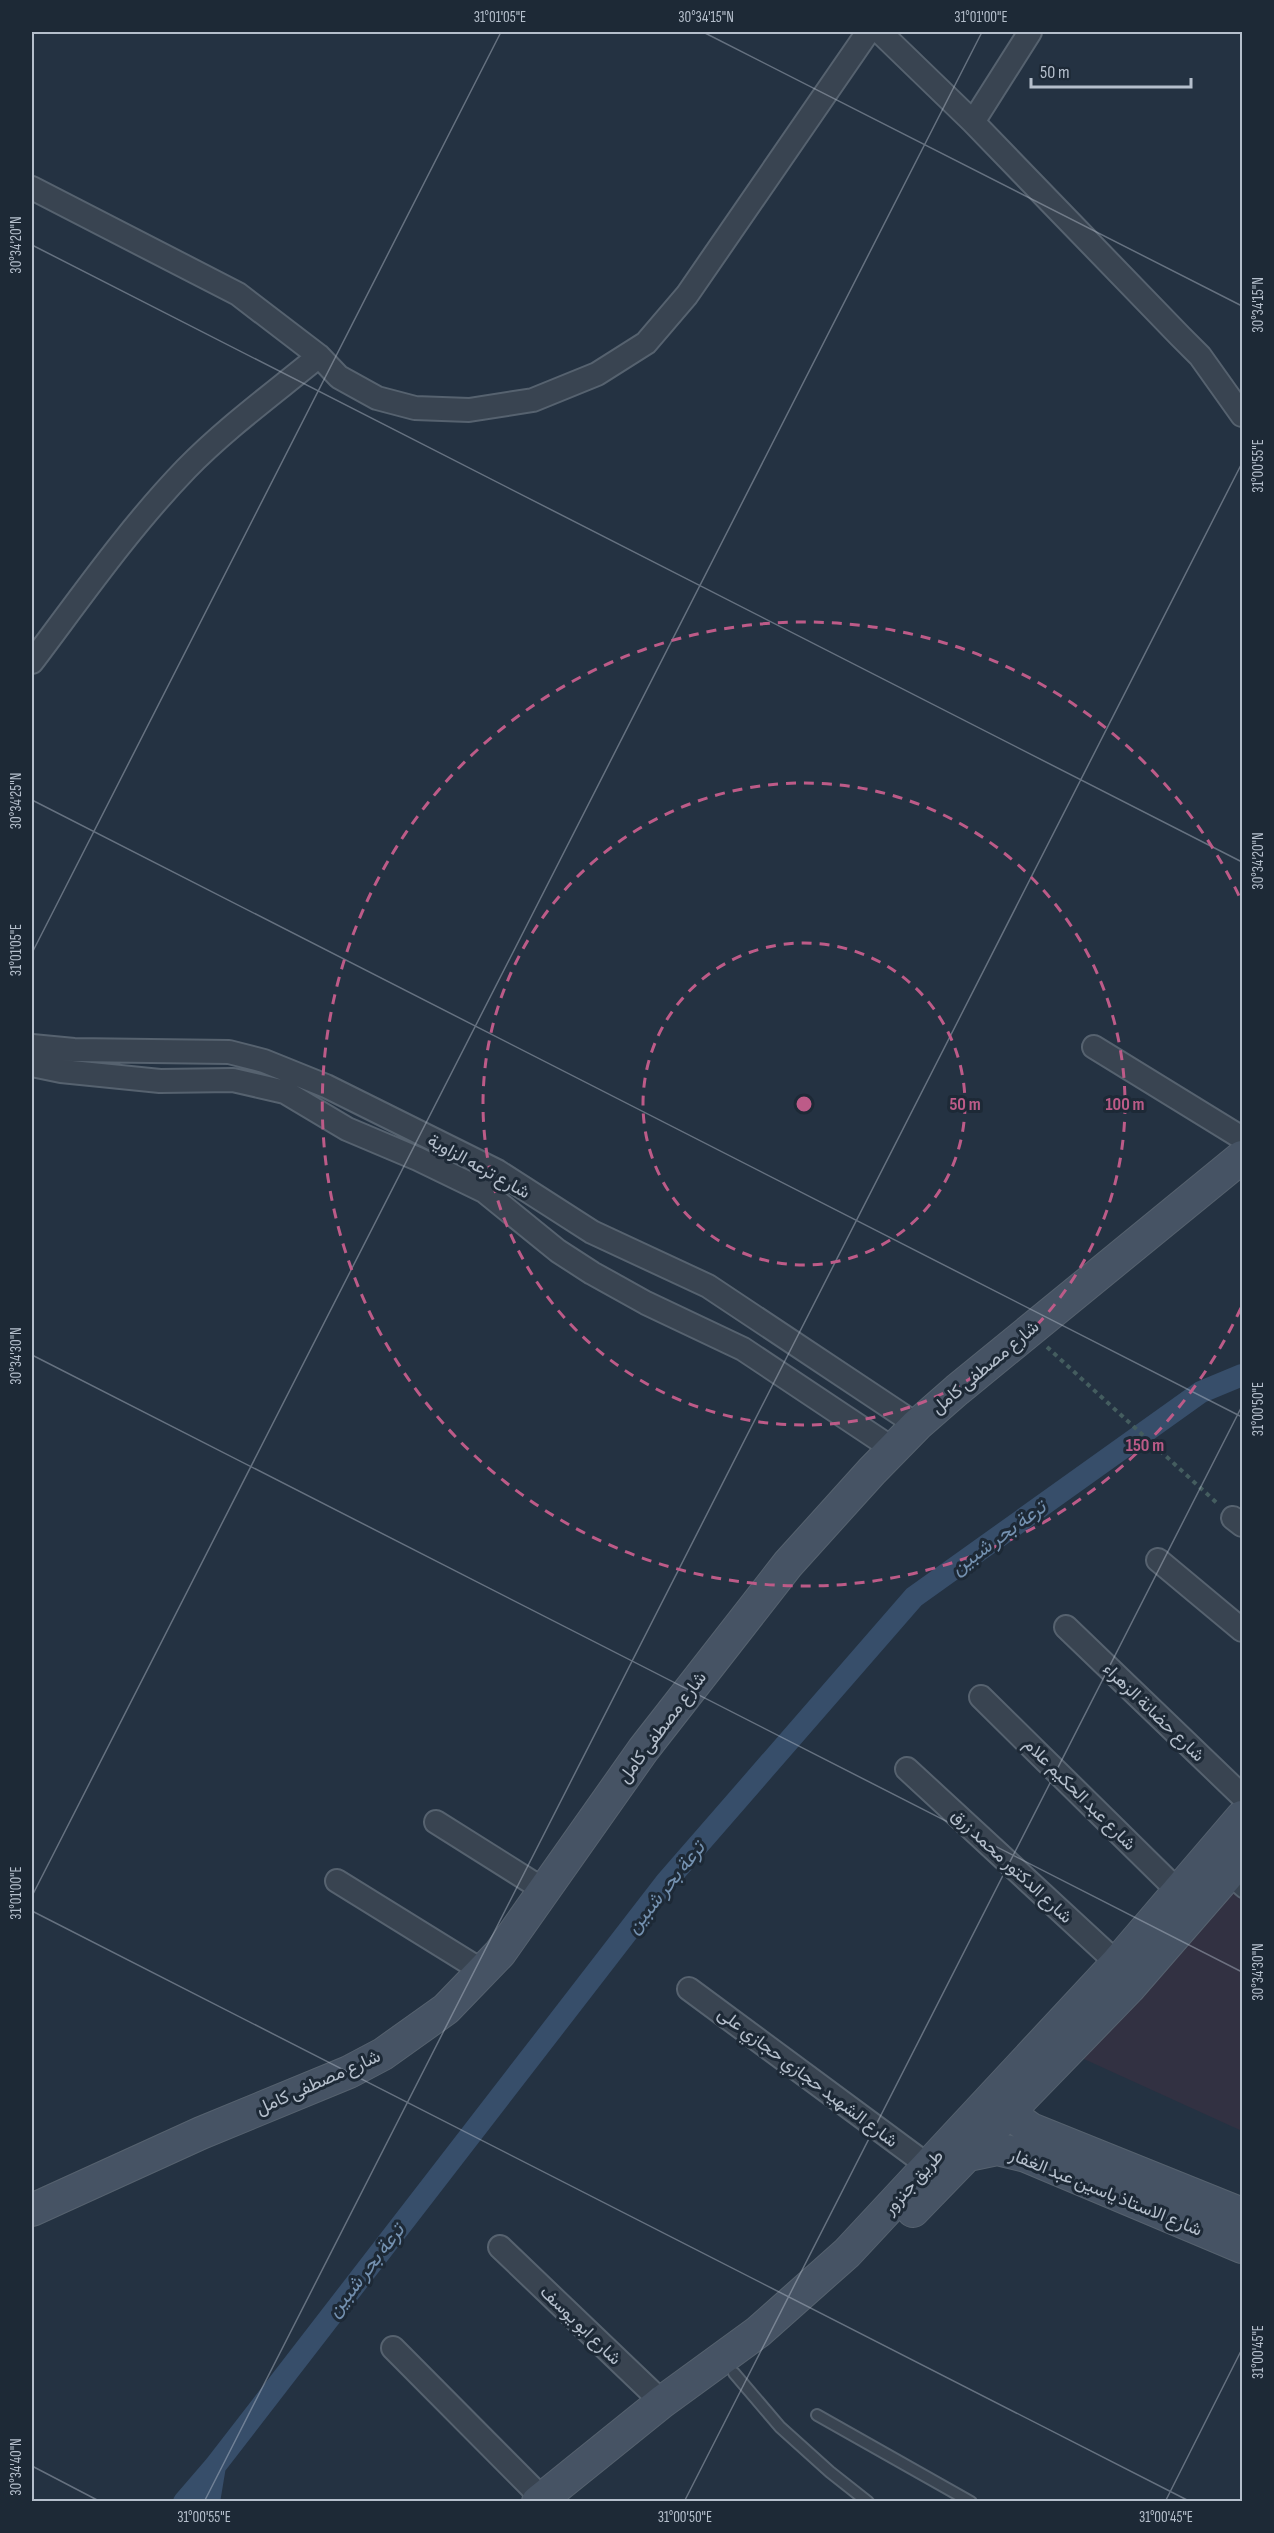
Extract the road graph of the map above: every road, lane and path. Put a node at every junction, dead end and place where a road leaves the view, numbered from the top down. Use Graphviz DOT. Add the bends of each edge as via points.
graph roads {
  1 [pos="868,32"];
  2 [pos="880,32"];
  3 [pos="1030,32"];
  4 [pos="973,122"];
  5 [pos="32,188"];
  6 [pos="319,356"];
  7 [pos="1242,415"];
  8 [pos="32,662"];
  9 [pos="32,1046"];
  10 [pos="1094,1047"];
  11 [pos="32,1065"];
  12 [pos="1242,1138"];
  13 [pos="1242,1157"];
  14 [pos="1060,1357"];
  15 [pos="917,1425"];
  16 [pos="893,1449"];
  17 [pos="1209,1496"];
  18 [pos="1158,1560"];
  19 [pos="1066,1628"];
  20 [pos="1242,1630"];
  21 [pos="981,1697"];
  22 [pos="908,1769"];
  23 [pos="1242,1796"];
  24 [pos="1242,1817"];
  25 [pos="436,1822"];
  26 [pos="1237,1876"];
  27 [pos="337,1881"];
  28 [pos="544,1890"];
  29 [pos="1179,1892"];
  30 [pos="1117,1963"];
  31 [pos="484,1972"];
  32 [pos="689,1989"];
  33 [pos="1014,2108"];
  34 [pos="968,2155"];
  35 [pos="927,2165"];
  36 [pos="32,2210"];
  37 [pos="1242,2214"];
  38 [pos="500,2247"];
  39 [pos="1242,2247"];
  40 [pos="393,2348"];
  41 [pos="734,2373"];
  42 [pos="662,2402"];
  43 [pos="817,2415"];
  44 [pos="550,2500"];
  45 [pos="868,2502"];
  46 [pos="971,2502"];
  1 -- 6 [label="street" via="687,295 646,343 597,374 533,400 469,410 415,408 368,393 339,377"];
  2 -- 4 [label="street"];
  3 -- 4 [label="street"];
  4 -- 7 [label="street" via="1200,356"];
  5 -- 6 [label="street" via="238,294"];
  6 -- 8 [label="street" via="187,468 147,511"];
  9 -- 15 [label="street, شارع ترعه الزاوية" via="229,1052 327,1086 497,1171 592,1232 708,1286"];
  10 -- 12 [label="street"];
  11 -- 16 [label="street, شارع ترعه الزاوية" via="160,1081 233,1080 285,1092 347,1129 484,1191 558,1251 592,1273 743,1349"];
  13 -- 15 [label="main road, شارع مصطفى كامل"];
  14 -- 17 [label="path"];
  15 -- 16 [label="main road, شارع مصطفى كامل"];
  16 -- 28 [label="main road, شارع مصطفى كامل" via="788,1563 644,1750"];
  18 -- 20 [label="street"];
  19 -- 23 [label="street, شارع حضانة الزهراء"];
  21 -- 29 [label="street, شارع عبد الحكيم علام"];
  22 -- 30 [label="street, شارع الدكتور محمد زرق"];
  24 -- 29 [label="main road, طريق جنزور"];
  25 -- 28 [label="street"];
  26 -- 33 [label="main road, طريق جنزور"];
  27 -- 31 [label="street"];
  28 -- 31 [label="main road, شارع مصطفى كامل"];
  29 -- 30 [label="main road, طريق جنزور"];
  30 -- 35 [label="main road, طريق جنزور"];
  31 -- 36 [label="main road, شارع مصطفى كامل" via="416,2033 375,2058"];
  32 -- 35 [label="street, شارع الشهيد حجازي حجازي على"];
  33 -- 34 [label="main road, طريق جنزور"];
  33 -- 37 [label="main road, شارع الاستاذ ياسين عبد الغفار" via="1021,2122 1031,2129"];
  34 -- 39 [label="main road, شارع الاستاذ ياسين عبد الغفار" via="997,2150 1026,2156"];
  34 -- 41 [label="main road, طريق جنزور" via="830,2293"];
  35 -- 42 [label="main road, طريق جنزور" via="889,2210 803,2293 711,2368"];
  38 -- 42 [label="street, شارع ابو يوسف"];
  40 -- 44 [label="street"];
  41 -- 44 [label="main road, طريق جنزور"];
  41 -- 45 [label="lane" via="780,2427"];
  42 -- 44 [label="main road, طريق جنزور"];
  43 -- 46 [label="lane"];
}
